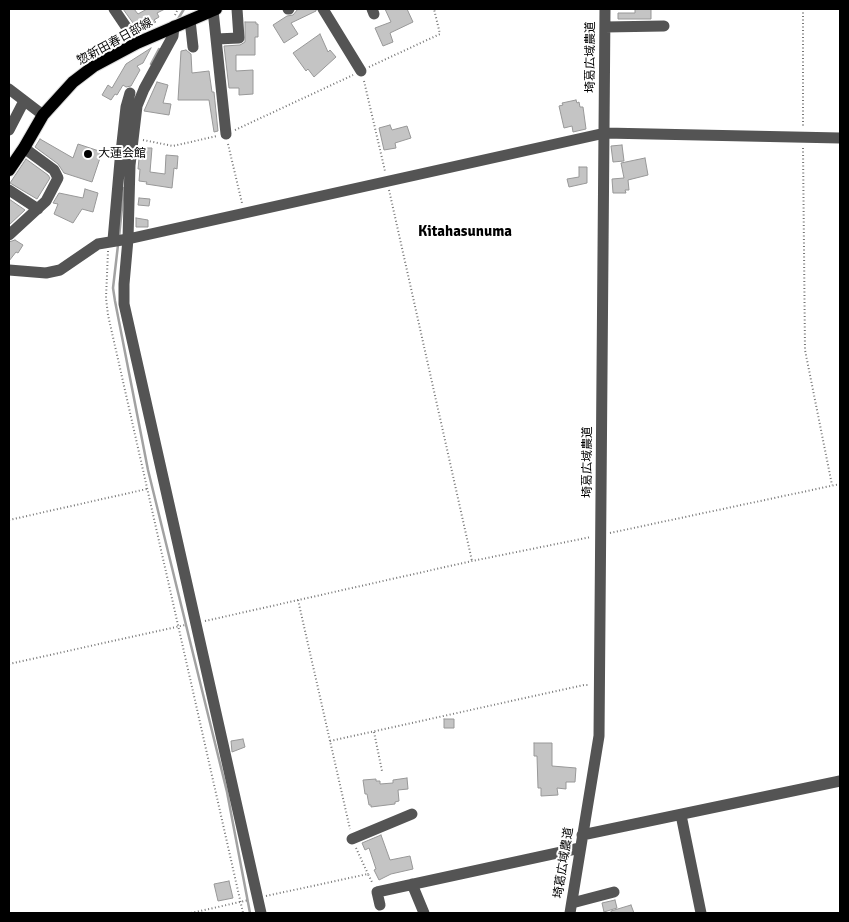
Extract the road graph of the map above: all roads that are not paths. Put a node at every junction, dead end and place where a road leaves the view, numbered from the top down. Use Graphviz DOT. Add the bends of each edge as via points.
graph roads {
  1 [pos="114,9"];
  2 [pos="215,9"];
  3 [pos="237,9"];
  4 [pos="323,9"];
  5 [pos="605,9"];
  6 [pos="190,20"];
  7 [pos="664,26"];
  8 [pos="605,27"];
  9 [pos="171,28"];
  10 [pos="216,39"];
  11 [pos="138,43"];
  12 [pos="193,47"];
  13 [pos="362,71"];
  14 [pos="9,89"];
  15 [pos="130,93"];
  16 [pos="24,101"];
  17 [pos="43,115"];
  18 [pos="9,130"];
  19 [pos="605,132"];
  20 [pos="226,134"];
  21 [pos="840,138"];
  22 [pos="24,148"];
  23 [pos="9,170"];
  24 [pos="9,190"];
  25 [pos="38,209"];
  26 [pos="9,235"];
  27 [pos="128,239"];
  28 [pos="111,241"];
  29 [pos="9,270"];
  30 [pos="840,781"];
  31 [pos="412,814"];
  32 [pos="681,815"];
  33 [pos="582,835"];
  34 [pos="352,839"];
  35 [pos="580,848"];
  36 [pos="412,884"];
  37 [pos="614,892"];
  38 [pos="380,905"];
  39 [pos="571,908"];
  40 [pos="262,913"];
  41 [pos="424,913"];
  42 [pos="701,913"];
  1 -- 11 [label="street"];
  2 -- 6 [label="main road, 惣新田春日部線"];
  2 -- 10 [label="street"];
  3 -- 10 [label="street" via="239,38"];
  4 -- 13 [label="street"];
  5 -- 8 [label="street, 埼葛広域農道"];
  6 -- 9 [label="main road, 惣新田春日部線"];
  6 -- 12 [label="street"];
  7 -- 8 [label="street"];
  8 -- 19 [label="street, 埼葛広域農道"];
  9 -- 11 [label="main road, 惣新田春日部線"];
  9 -- 27 [label="street" via="173,36 137,106 130,165"];
  10 -- 20 [label="street"];
  11 -- 17 [label="main road, 惣新田春日部線" via="94,66 73,82"];
  14 -- 16 [label="street"];
  15 -- 28 [label="street"];
  16 -- 17 [label="street"];
  16 -- 18 [label="street"];
  17 -- 22 [label="main road, 惣新田春日部線"];
  19 -- 21 [label="street"];
  19 -- 27 [label="street"];
  19 -- 33 [label="street, 埼葛広域農道" via="599,736"];
  22 -- 23 [label="main road, 惣新田春日部線"];
  22 -- 25 [label="street" via="54,170 58,178"];
  24 -- 25 [label="street"];
  25 -- 26 [label="street"];
  27 -- 28 [label="street"];
  27 -- 40 [label="street" via="124,304"];
  28 -- 29 [label="street" via="98,244 60,270 46,273"];
  30 -- 32 [label="street"];
  31 -- 34 [label="street"];
  32 -- 33 [label="street"];
  32 -- 42 [label="street"];
  33 -- 35 [label="street, 埼葛広域農道"];
  35 -- 36 [label="street"];
  35 -- 39 [label="street, 埼葛広域農道"];
  36 -- 38 [label="street" via="377,892"];
  36 -- 41 [label="street"];
  37 -- 39 [label="street"];
}
